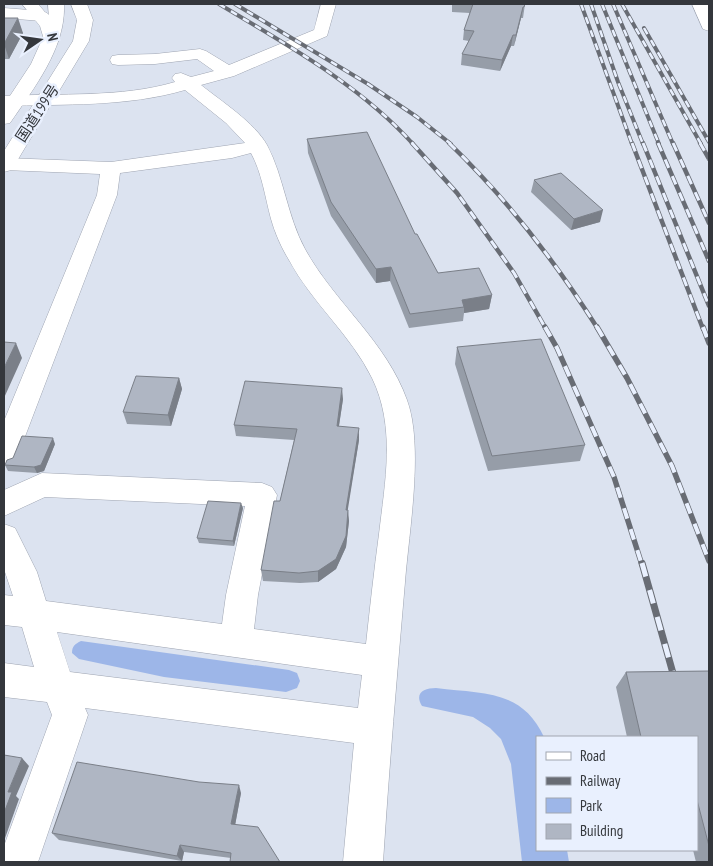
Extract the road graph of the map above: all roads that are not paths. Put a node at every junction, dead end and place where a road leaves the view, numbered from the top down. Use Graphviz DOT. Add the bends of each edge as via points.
graph roads {
  1 [pos="30,4"];
  2 [pos="56,4"];
  3 [pos="79,4"];
  4 [pos="328,4"];
  5 [pos="700,4"];
  6 [pos="4,13"];
  7 [pos="42,16"];
  8 [pos="709,26"];
  9 [pos="51,40"];
  10 [pos="118,60"];
  11 [pos="224,69"];
  12 [pos="185,81"];
  13 [pos="48,94"];
  14 [pos="11,95"];
  15 [pos="4,119"];
  16 [pos="258,146"];
  17 [pos="5,165"];
  18 [pos="111,168"];
  19 [pos="4,456"];
  20 [pos="4,504"];
  21 [pos="4,537"];
  22 [pos="19,612"];
  23 [pos="236,641"];
  24 [pos="382,662"];
  25 [pos="4,680"];
  26 [pos="58,687"];
  27 [pos="374,728"];
  28 [pos="18,862"];
  29 [pos="363,862"];
  1 -- 7 [label="main road"];
  2 -- 9 [label="main road, 国道199号" via="57,20"];
  3 -- 13 [label="main road, 国道199号" via="84,20 81,41"];
  4 -- 11 [label="main road" via="320,33"];
  5 -- 8 [label="main road"];
  6 -- 7 [label="main road"];
  7 -- 9 [label="main road"];
  9 -- 14 [label="main road, 国道199号"];
  10 -- 11 [label="main road" via="200,54"];
  11 -- 12 [label="main road"];
  12 -- 13 [label="main road" via="134,95"];
  12 -- 16 [label="main road"];
  13 -- 14 [label="main road"];
  13 -- 17 [label="main road, 国道199号"];
  14 -- 15 [label="main road, 国道199号"];
  16 -- 18 [label="main road"];
  16 -- 24 [label="main road" via="294,250 308,275 366,345 382,371 394,401 400,431 401,463"];
  17 -- 18 [label="main road"];
  18 -- 19 [label="main road" via="107,195"];
  20 -- 23 [label="main road" via="42,485 262,495"];
  21 -- 22 [label="main road" via="22,572"];
  22 -- 23 [label="main road"];
  22 -- 26 [label="main road"];
  23 -- 24 [label="main road"];
  24 -- 27 [label="main road"];
  25 -- 26 [label="main road"];
  26 -- 27 [label="main road"];
  26 -- 28 [label="main road" via="70,715"];
  27 -- 29 [label="main road"];
}
